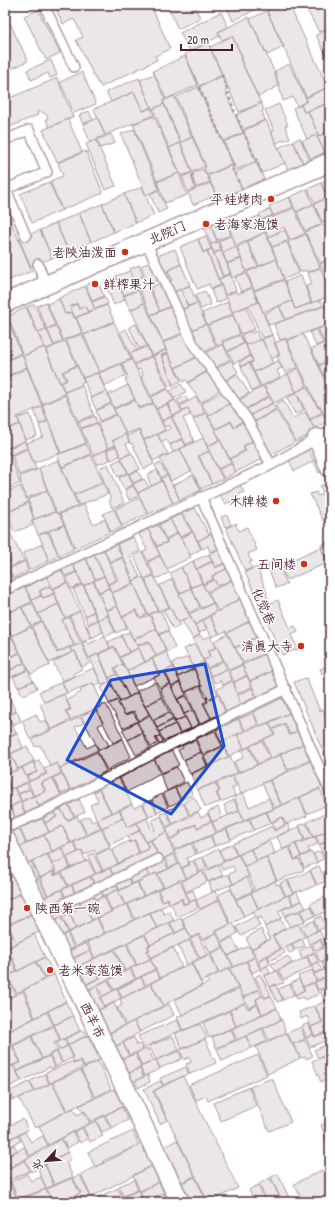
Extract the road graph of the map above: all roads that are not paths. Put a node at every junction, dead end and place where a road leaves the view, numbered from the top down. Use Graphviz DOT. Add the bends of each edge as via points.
graph roads {
  1 [pos="44,5"];
  2 [pos="74,67"];
  3 [pos="5,140"];
  4 [pos="330,162"];
  5 [pos="5,188"];
  6 [pos="26,236"];
  7 [pos="146,242"];
  8 [pos="38,264"];
  9 [pos="46,285"];
  10 [pos="5,303"];
  11 [pos="324,435"];
  12 [pos="271,465"];
  13 [pos="330,468"];
  14 [pos="202,497"];
  15 [pos="5,590"];
  16 [pos="286,689"];
  17 [pos="330,792"];
  18 [pos="5,828"];
  19 [pos="5,838"];
  20 [pos="158,859"];
  21 [pos="42,914"];
  22 [pos="180,1202"];
  1 -- 2 [label="lane"];
  3 -- 5 [label="lane" via="29,130 47,172"];
  4 -- 7 [label="street, 北院门"];
  5 -- 6 [label="lane"];
  7 -- 9 [label="street, 北院门"];
  7 -- 12 [label="lane" via="192,344 247,419"];
  8 -- 9 [label="lane"];
  9 -- 10 [label="street, 北院门"];
  11 -- 12 [label="lane"];
  11 -- 13 [label="street"];
  12 -- 14 [label="lane"];
  14 -- 15 [label="lane"];
  14 -- 16 [label="lane, 化觉巷"];
  16 -- 17 [label="lane, 化觉巷"];
  16 -- 18 [label="lane" via="174,743 40,813"];
  19 -- 21 [label="street, 西羊市"];
  20 -- 21 [label="lane"];
  21 -- 22 [label="street, 西羊市"];
}
